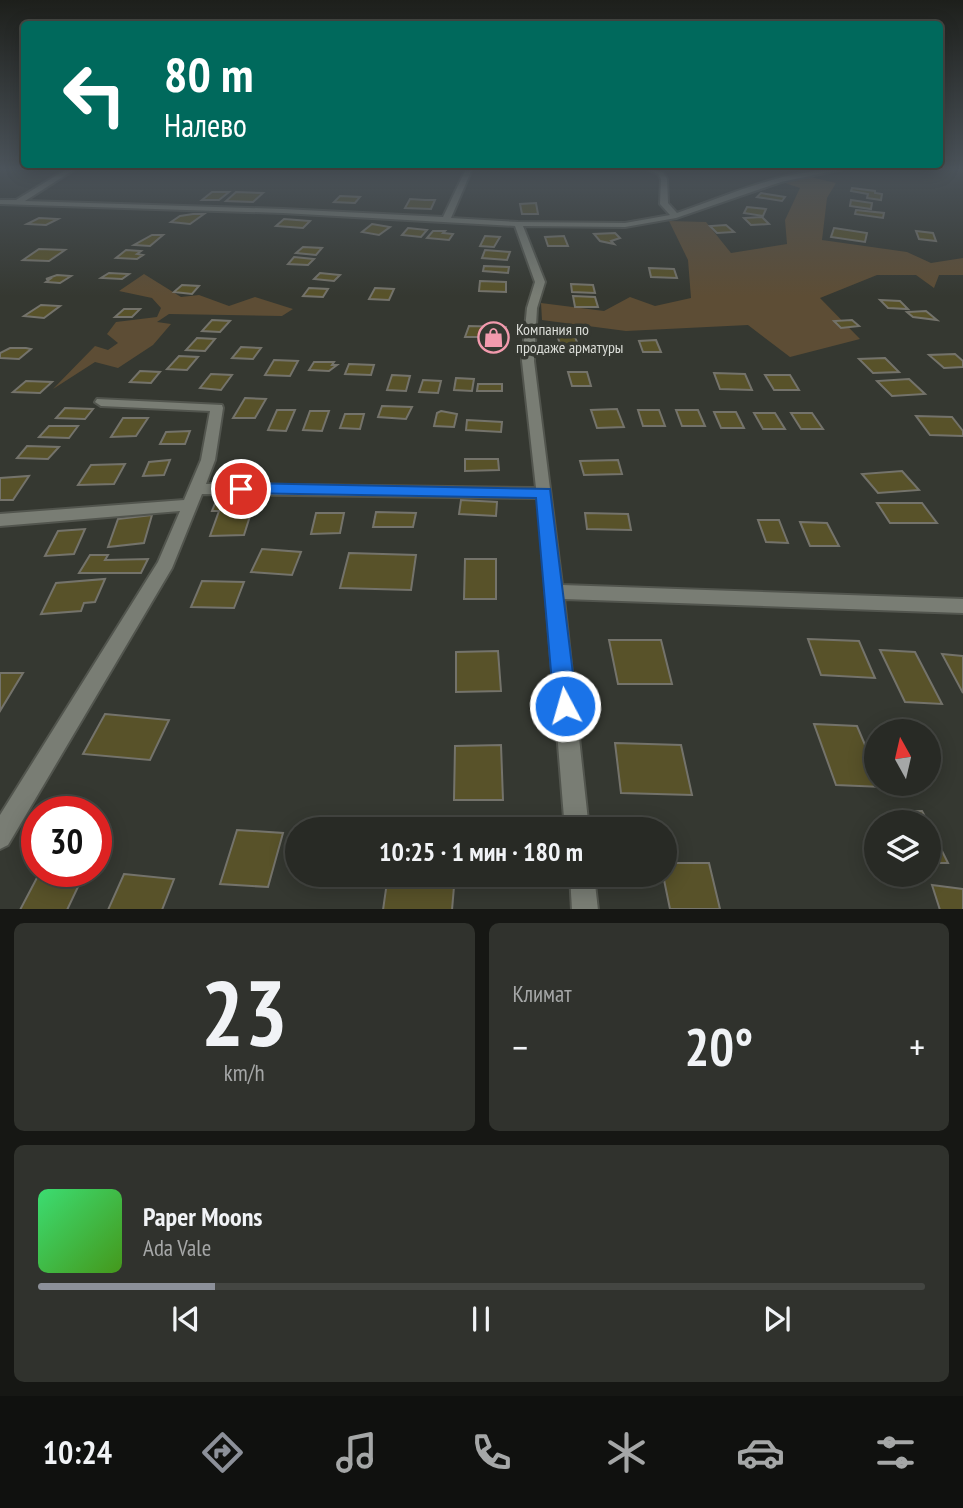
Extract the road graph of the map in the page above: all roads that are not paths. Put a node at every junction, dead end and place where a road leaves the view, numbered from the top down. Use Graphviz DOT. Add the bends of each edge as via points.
graph roads {
  1 [pos="271,211"];
  2 [pos="450,211"];
  3 [pos="671,211"];
  4 [pos="689,211"];
  5 [pos="676,216"];
  6 [pos="447,218"];
  7 [pos="518,224"];
  8 [pos="100,402"];
  9 [pos="544,493"];
  10 [pos="193,497"];
  11 [pos="0,520"];
  12 [pos="554,592"];
  13 [pos="963,606"];
  14 [pos="576,817"];
  15 [pos="0,837"];
  16 [pos="583,887"];
  17 [pos="585,909"];
  1 -- 6 [label="street"];
  2 -- 6 [label="street"];
  3 -- 5 [label="street"];
  4 -- 5 [label="street"];
  5 -- 7 [label="street" via="625,225"];
  6 -- 7 [label="street"];
  7 -- 9 [label="street" via="540,282 532,301 527,368"];
  8 -- 10 [label="street" via="217,408 208,460"];
  9 -- 10 [label="street"];
  9 -- 12 [label="street"];
  10 -- 11 [label="street"];
  10 -- 15 [label="street" via="166,564"];
  12 -- 13 [label="street"];
  12 -- 14 [label="street"];
  16 -- 17 [label="street"];
}
